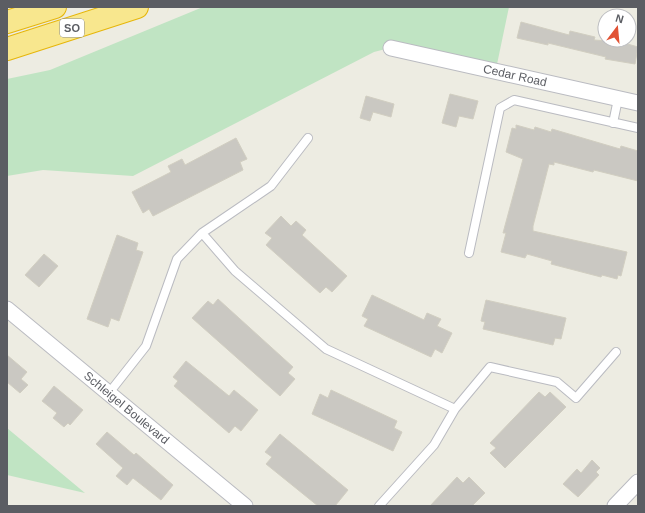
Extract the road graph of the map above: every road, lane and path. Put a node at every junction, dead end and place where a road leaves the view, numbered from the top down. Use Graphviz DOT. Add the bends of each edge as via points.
graph roads {
  1 [pos="55,7"];
  2 [pos="137,7"];
  3 [pos="7,22"];
  4 [pos="391,48"];
  5 [pos="7,49"];
  6 [pos="618,99"];
  7 [pos="638,103"];
  8 [pos="613,122"];
  9 [pos="638,128"];
  10 [pos="308,138"];
  11 [pos="202,233"];
  12 [pos="468,253"];
  13 [pos="7,309"];
  14 [pos="616,352"];
  15 [pos="109,393"];
  16 [pos="455,410"];
  17 [pos="638,482"];
  18 [pos="245,506"];
  19 [pos="379,506"];
  20 [pos="615,506"];
  1 -- 3 [label="highway, SO"];
  2 -- 5 [label="highway, SO"];
  4 -- 6 [label="street, Cedar Road"];
  6 -- 7 [label="street, Cedar Road"];
  6 -- 8 [label="lane"];
  8 -- 9 [label="lane"];
  8 -- 12 [label="lane" via="514,100 500,108"];
  10 -- 11 [label="lane" via="271,186"];
  11 -- 15 [label="lane" via="177,259 146,346"];
  11 -- 16 [label="lane" via="235,270 326,349"];
  13 -- 15 [label="street, Schleigel Boulevard"];
  14 -- 16 [label="lane" via="576,398 558,382 490,367"];
  15 -- 18 [label="street, Schleigel Boulevard"];
  16 -- 19 [label="lane" via="434,445"];
  17 -- 20 [label="street"];
}
